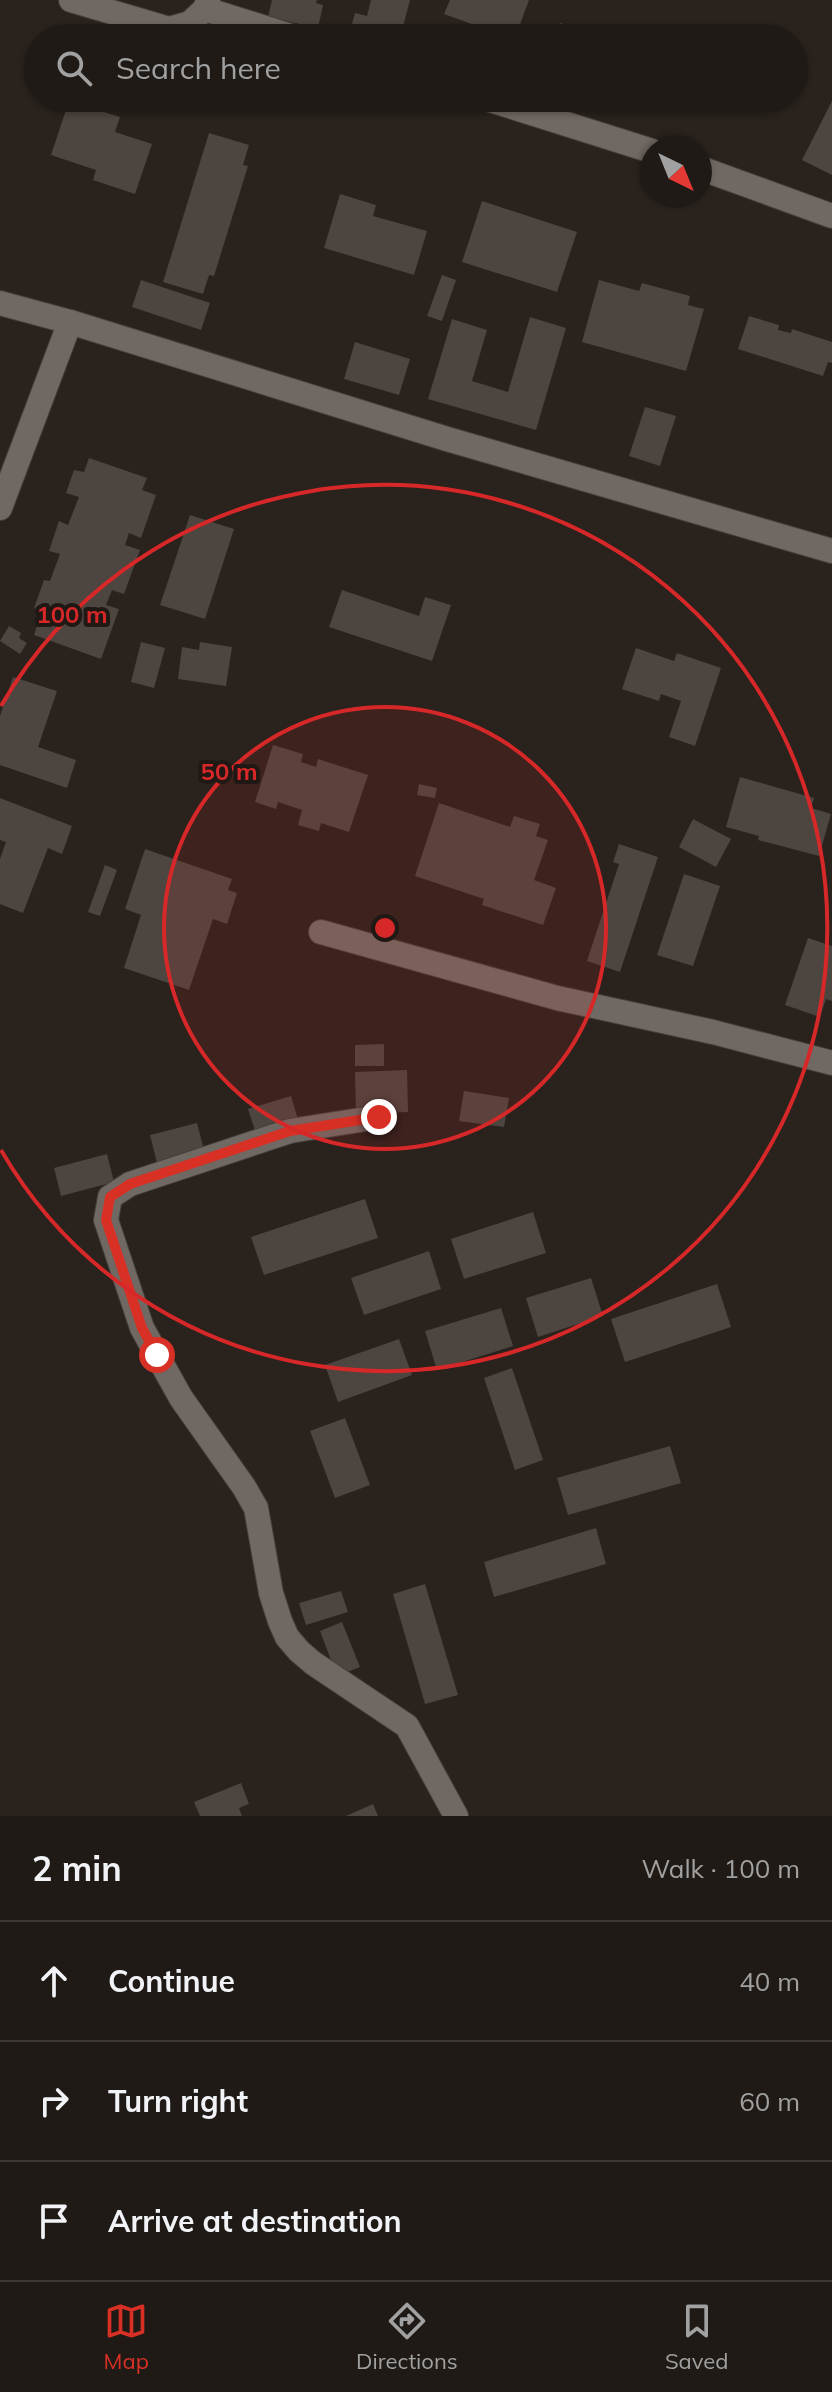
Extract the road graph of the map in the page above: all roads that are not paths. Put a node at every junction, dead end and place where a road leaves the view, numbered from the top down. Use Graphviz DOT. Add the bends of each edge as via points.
graph roads {
  1 [pos="71,0"];
  2 [pos="206,4"];
  3 [pos="152,24"];
  4 [pos="186,24"];
  5 [pos="260,24"];
  6 [pos="528,112"];
  7 [pos="640,147"];
  8 [pos="712,172"];
  9 [pos="832,216"];
  10 [pos="0,303"];
  11 [pos="70,322"];
  12 [pos="0,508"];
  13 [pos="832,551"];
  14 [pos="321,932"];
  15 [pos="832,1063"];
  16 [pos="379,1117"];
  17 [pos="456,1816"];
  1 -- 3 [label="street"];
  2 -- 4 [label="street"];
  2 -- 5 [label="street"];
  6 -- 7 [label="street"];
  8 -- 9 [label="street"];
  10 -- 11 [label="street"];
  11 -- 12 [label="street"];
  11 -- 13 [label="street"];
  14 -- 15 [label="street" via="557,998"];
  16 -- 17 [label="street" via="290,1131 130,1184 110,1197 106,1220 142,1328 181,1398 256,1508 271,1593 287,1637 313,1663 407,1726"];
}
